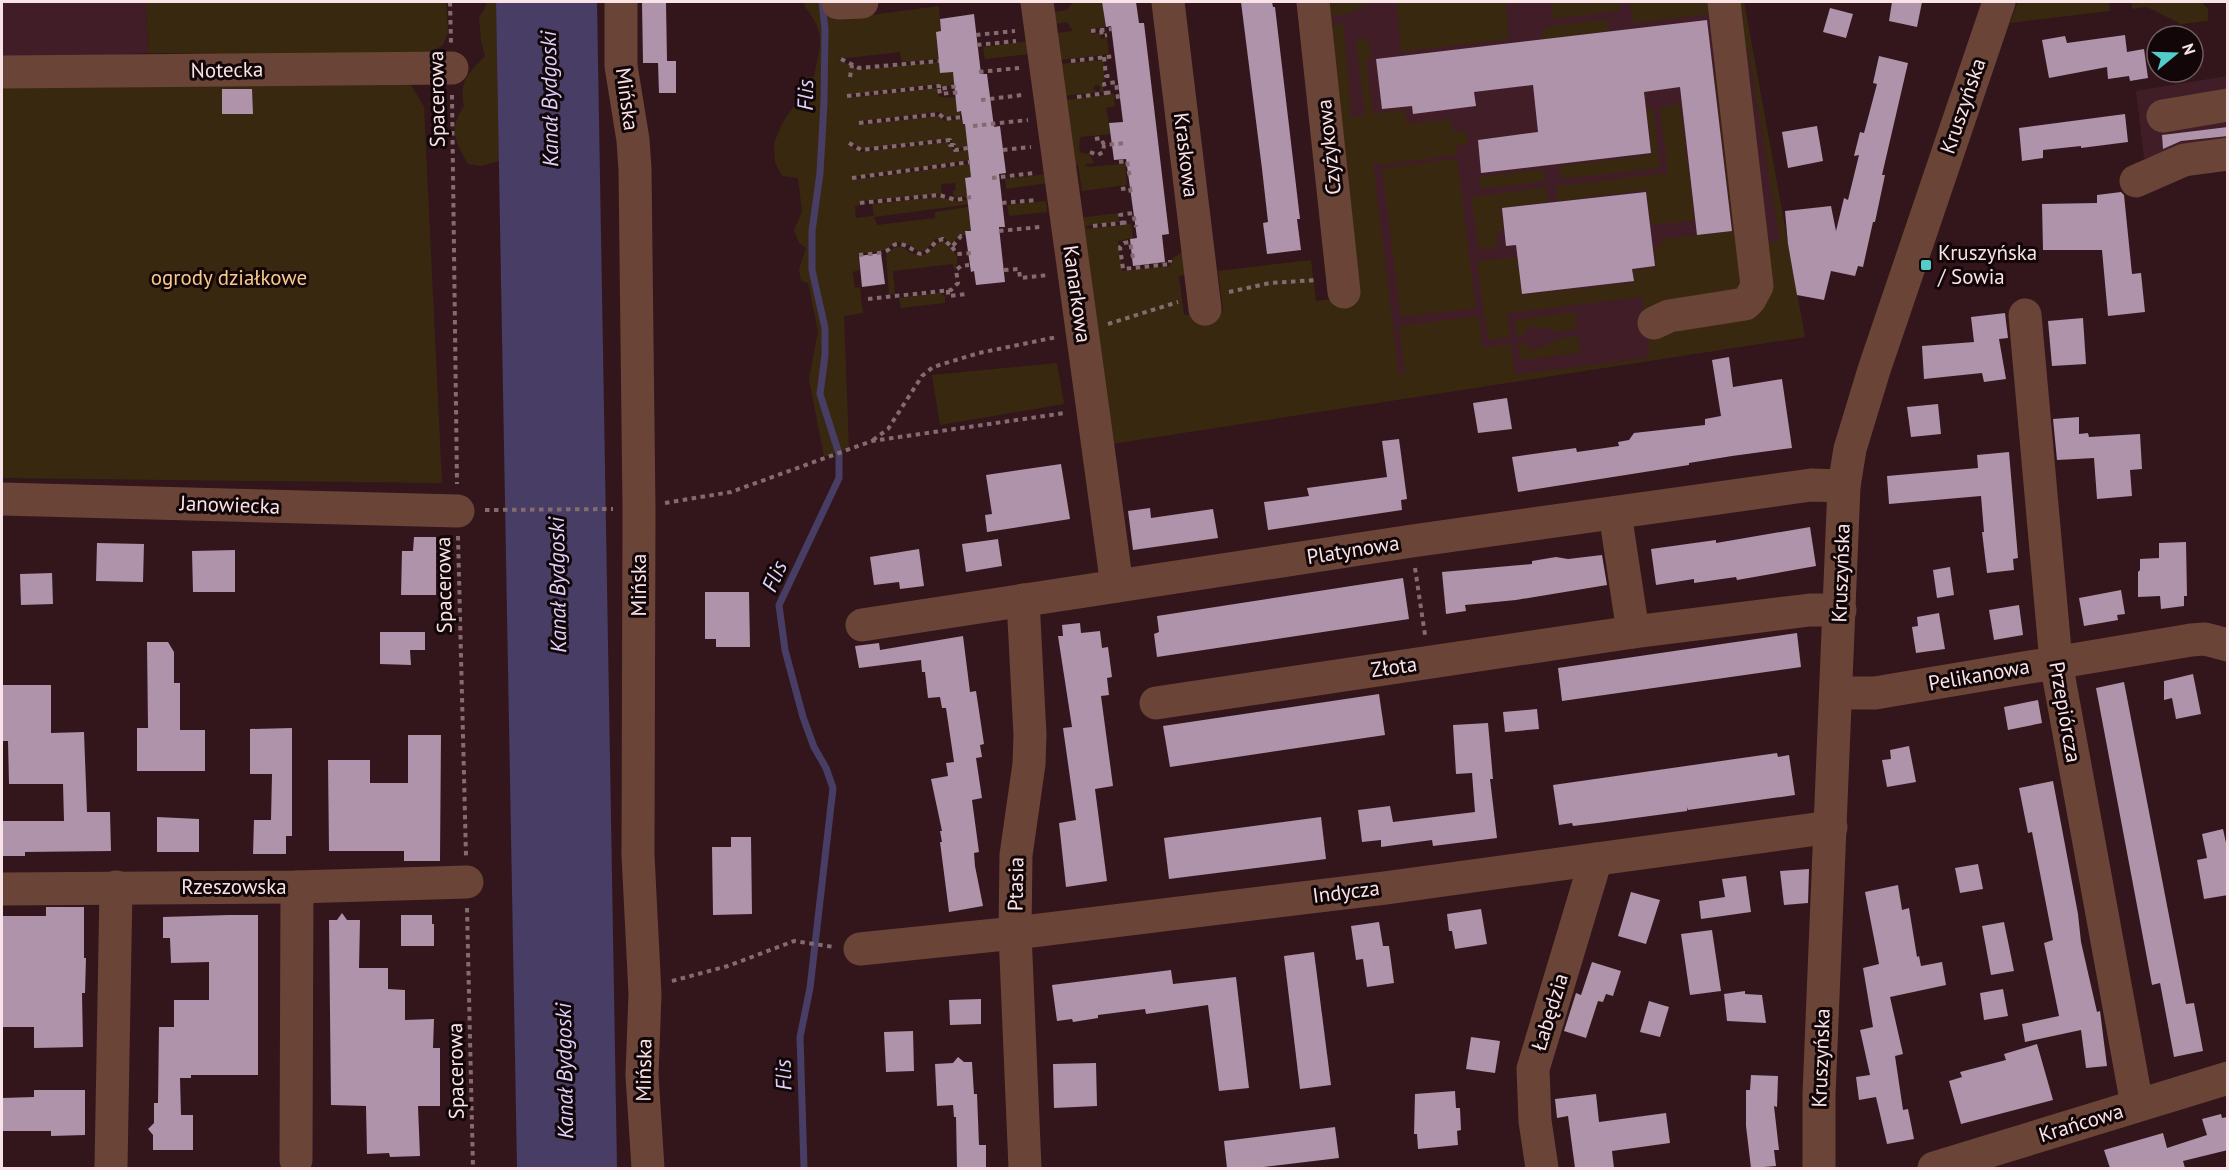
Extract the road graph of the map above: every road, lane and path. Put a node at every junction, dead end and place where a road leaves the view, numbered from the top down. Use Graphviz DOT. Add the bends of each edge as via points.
graph roads {
  1 [pos="450,2"];
  2 [pos="621,2"];
  3 [pos="1037,2"];
  4 [pos="1168,2"];
  5 [pos="1313,2"];
  6 [pos="1724,2"];
  7 [pos="1999,2"];
  8 [pos="1112,29"];
  9 [pos="1019,30"];
  10 [pos="1101,30"];
  11 [pos="1091,31"];
  12 [pos="976,35"];
  13 [pos="1107,35"];
  14 [pos="1021,40"];
  15 [pos="977,45"];
  16 [pos="1115,56"];
  17 [pos="1104,57"];
  18 [pos="841,59"];
  19 [pos="939,61"];
  20 [pos="1060,62"];
  21 [pos="852,65"];
  22 [pos="1023,67"];
  23 [pos="452,68"];
  24 [pos="2,72"];
  25 [pos="979,72"];
  26 [pos="1112,75"];
  27 [pos="850,76"];
  28 [pos="959,89"];
  29 [pos="1113,92"];
  30 [pos="1106,93"];
  31 [pos="1026,95"];
  32 [pos="847,96"];
  33 [pos="1074,97"];
  34 [pos="1120,98"];
  35 [pos="981,100"];
  36 [pos="2228,105"];
  37 [pos="2163,116"];
  38 [pos="962,117"];
  39 [pos="1031,120"];
  40 [pos="860,123"];
  41 [pos="973,126"];
  42 [pos="1095,139"];
  43 [pos="849,143"];
  44 [pos="1126,143"];
  45 [pos="1104,145"];
  46 [pos="1033,147"];
  47 [pos="968,148"];
  48 [pos="1003,150"];
  49 [pos="1090,152"];
  50 [pos="2228,154"];
  51 [pos="970,162"];
  52 [pos="1119,162"];
  53 [pos="1036,173"];
  54 [pos="852,178"];
  55 [pos="992,178"];
  56 [pos="1130,179"];
  57 [pos="2136,181"];
  58 [pos="1120,189"];
  59 [pos="1131,194"];
  60 [pos="971,196"];
  61 [pos="1038,199"];
  62 [pos="860,202"];
  63 [pos="1002,203"];
  64 [pos="1131,222"];
  65 [pos="1122,223"];
  66 [pos="1042,226"];
  67 [pos="1086,227"];
  68 [pos="1136,227"];
  69 [pos="999,231"];
  70 [pos="966,236"];
  71 [pos="952,248"];
  72 [pos="972,253"];
  73 [pos="860,255"];
  74 [pos="1132,258"];
  75 [pos="1170,258"];
  76 [pos="969,265"];
  77 [pos="1004,270"];
  78 [pos="1058,274"];
  79 [pos="948,290"];
  80 [pos="1344,292"];
  81 [pos="967,294"];
  82 [pos="868,299"];
  83 [pos="1205,309"];
  84 [pos="2025,315"];
  85 [pos="1654,323"];
  86 [pos="1082,333"];
  87 [pos="1093,409"];
  88 [pos="873,441"];
  89 [pos="1844,486"];
  90 [pos="2,499"];
  91 [pos="639,508"];
  92 [pos="458,511"];
  93 [pos="1615,513"];
  94 [pos="1412,541"];
  95 [pos="1117,586"];
  96 [pos="1023,600"];
  97 [pos="1840,610"];
  98 [pos="862,625"];
  99 [pos="1633,632"];
  100 [pos="2228,645"];
  101 [pos="1428,662"];
  102 [pos="2056,662"];
  103 [pos="1836,693"];
  104 [pos="1156,703"];
  105 [pos="1831,827"];
  106 [pos="1596,859"];
  107 [pos="467,882"];
  108 [pos="116,887"];
  109 [pos="297,887"];
  110 [pos="2,889"];
  111 [pos="1015,933"];
  112 [pos="821,946"];
  113 [pos="860,949"];
  114 [pos="645,988"];
  115 [pos="2228,1078"];
  116 [pos="2137,1106"];
  117 [pos="296,1160"];
  118 [pos="111,1168"];
  119 [pos="473,1168"];
  120 [pos="648,1168"];
  121 [pos="1025,1168"];
  122 [pos="1542,1168"];
  123 [pos="1819,1168"];
  124 [pos="1934,1168"];
  1 -- 23 [label="path, Spacerowa"];
  2 -- 91 [label="street, Mińska" via="621,66 635,169"];
  3 -- 86 [label="street, Kanarkowa"];
  4 -- 83 [label="street, Kraskowa"];
  5 -- 80 [label="street, Czyżykowa"];
  6 -- 85 [label="street" via="1756,286 1745,303 1669,316"];
  7 -- 89 [label="street, Kruszyńska" via="1874,369 1850,449"];
  8 -- 10 [label="path"];
  9 -- 12 [label="path"];
  10 -- 11 [label="path"];
  10 -- 13 [label="path" via="1102,36"];
  14 -- 15 [label="path"];
  16 -- 17 [label="path"];
  17 -- 20 [label="path"];
  17 -- 26 [label="path" via="1106,76"];
  18 -- 21 [label="path"];
  19 -- 21 [label="path" via="859,68"];
  21 -- 27 [label="path"];
  22 -- 25 [label="path"];
  23 -- 24 [label="street, Notecka"];
  23 -- 92 [label="path, Spacerowa"];
  28 -- 32 [label="path" via="940,94 939,86"];
  29 -- 30 [label="path"];
  30 -- 33 [label="path"];
  30 -- 34 [label="path" via="1104,84 1116,82"];
  31 -- 35 [label="path"];
  36 -- 37 [label="street"];
  38 -- 40 [label="path" via="945,119 939,114"];
  39 -- 41 [label="path"];
  42 -- 45 [label="path" via="1101,138"];
  43 -- 47 [label="path" via="861,150 950,140 955,150"];
  44 -- 45 [label="path"];
  45 -- 49 [label="path" via="1103,152"];
  46 -- 48 [label="path"];
  50 -- 57 [label="street" via="2184,160"];
  51 -- 54 [label="path"];
  52 -- 56 [label="path" via="1127,161"];
  53 -- 55 [label="path"];
  58 -- 59 [label="path" via="1130,188"];
  60 -- 62 [label="path" via="939,194"];
  61 -- 63 [label="path"];
  64 -- 65 [label="path"];
  65 -- 67 [label="path"];
  65 -- 68 [label="path" via="1120,214 1132,213"];
  66 -- 69 [label="path"];
  70 -- 71 [label="path" via="961,236"];
  71 -- 72 [label="path" via="957,255"];
  71 -- 73 [label="path" via="943,240 918,254 900,244 887,251"];
  74 -- 75 [label="path" via="1130,242 1124,243 1120,247 1123,269 1170,264"];
  76 -- 79 [label="path" via="956,270 958,283"];
  77 -- 78 [label="path" via="1019,269 1020,278"];
  79 -- 81 [label="path" via="948,296"];
  79 -- 82 [label="path"];
  84 -- 102 [label="street, Przepiórcza"];
  86 -- 87 [label="street, Kanarkowa"];
  86 -- 88 [label="path" via="1019,344 933,367 922,376 888,429"];
  87 -- 88 [label="path"];
  87 -- 95 [label="street, Kanarkowa"];
  88 -- 91 [label="path" via="731,492"];
  89 -- 93 [label="street, Platynowa" via="1811,485"];
  89 -- 97 [label="street, Kruszyńska"];
  90 -- 92 [label="street, Janowiecka"];
  91 -- 92 [label="path"];
  91 -- 114 [label="street, Mińska" via="638,855"];
  92 -- 107 [label="path, Spacerowa"];
  93 -- 94 [label="street, Platynowa"];
  93 -- 99 [label="street"];
  94 -- 95 [label="street, Platynowa"];
  94 -- 101 [label="path"];
  95 -- 96 [label="street, Platynowa"];
  96 -- 98 [label="street, Platynowa"];
  96 -- 111 [label="street, Ptasia" via="1030,735 1016,855"];
  97 -- 99 [label="street, Złota" via="1810,610"];
  97 -- 103 [label="street, Kruszyńska"];
  99 -- 101 [label="street, Złota"];
  100 -- 102 [label="street, Pelikanowa" via="2191,640"];
  101 -- 104 [label="street, Złota"];
  102 -- 103 [label="street, Pelikanowa" via="1875,693"];
  102 -- 116 [label="street, Przepiórcza"];
  103 -- 105 [label="street, Kruszyńska"];
  105 -- 106 [label="street, Indycza"];
  105 -- 123 [label="street, Kruszyńska"];
  106 -- 111 [label="street, Indycza"];
  106 -- 122 [label="street, Łabędzia" via="1533,1069"];
  107 -- 109 [label="street, Rzeszowska"];
  107 -- 119 [label="path, Spacerowa"];
  108 -- 109 [label="street, Rzeszowska"];
  108 -- 110 [label="street, Rzeszowska"];
  108 -- 118 [label="street"];
  109 -- 117 [label="street"];
  111 -- 113 [label="street, Indycza"];
  111 -- 121 [label="street, Ptasia"];
  112 -- 114 [label="path" via="794,940 728,966"];
  114 -- 120 [label="street, Mińska" via="642,1075"];
  115 -- 116 [label="street, Krańcowa"];
  116 -- 124 [label="street, Krańcowa"];
}
